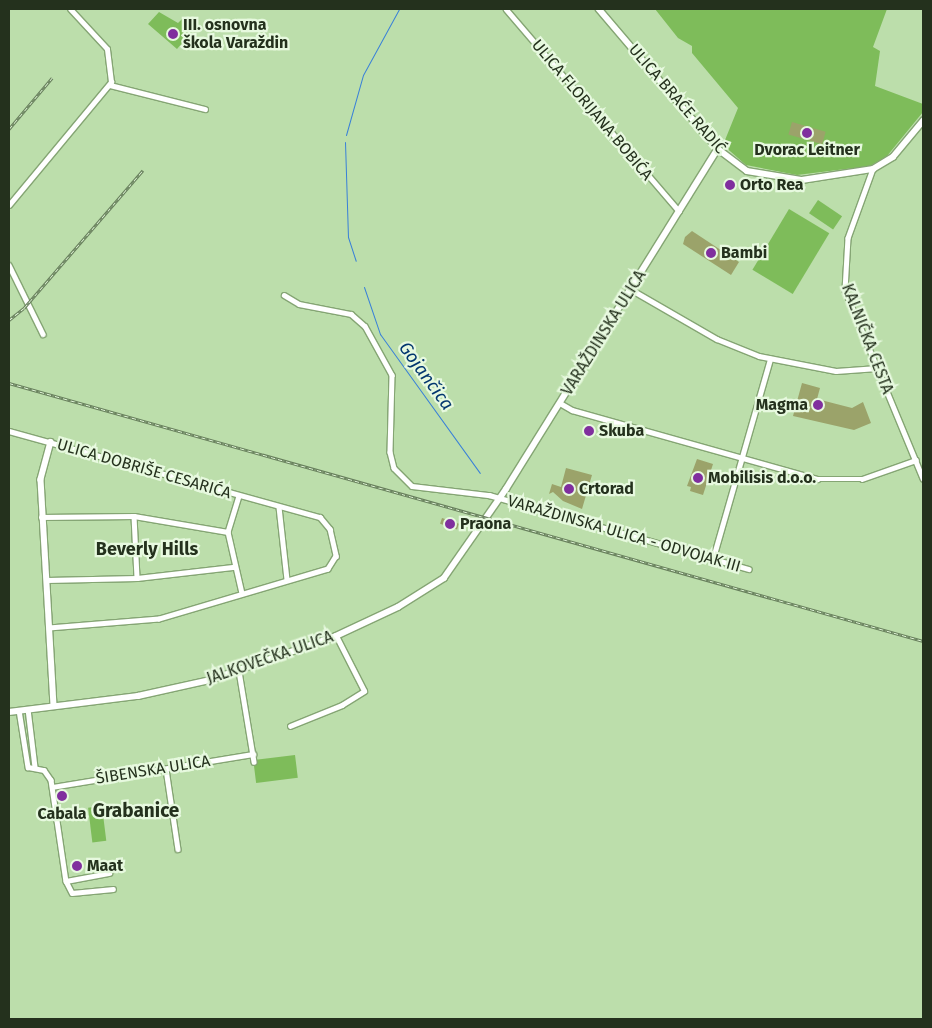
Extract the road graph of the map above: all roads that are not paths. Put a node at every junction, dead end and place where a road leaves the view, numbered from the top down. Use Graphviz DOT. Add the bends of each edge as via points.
graph roads {
  1 [pos="70,9"];
  2 [pos="506,9"];
  3 [pos="599,9"];
  4 [pos="110,85"];
  5 [pos="205,109"];
  6 [pos="923,121"];
  7 [pos="718,149"];
  8 [pos="873,169"];
  9 [pos="9,205"];
  10 [pos="679,211"];
  11 [pos="9,265"];
  12 [pos="632,290"];
  13 [pos="284,295"];
  14 [pos="43,334"];
  15 [pos="770,359"];
  16 [pos="877,368"];
  17 [pos="560,404"];
  18 [pos="9,431"];
  19 [pos="51,442"];
  20 [pos="741,458"];
  21 [pos="916,460"];
  22 [pos="923,478"];
  23 [pos="239,496"];
  24 [pos="500,499"];
  25 [pos="279,507"];
  26 [pos="134,516"];
  27 [pos="487,516"];
  28 [pos="41,517"];
  29 [pos="228,532"];
  30 [pos="712,558"];
  31 [pos="234,567"];
  32 [pos="749,568"];
  33 [pos="137,578"];
  34 [pos="46,580"];
  35 [pos="287,580"];
  36 [pos="242,593"];
  37 [pos="49,628"];
  38 [pos="336,636"];
  39 [pos="239,671"];
  40 [pos="54,706"];
  41 [pos="28,709"];
  42 [pos="19,710"];
  43 [pos="9,711"];
  44 [pos="290,726"];
  45 [pos="254,754"];
  46 [pos="254,762"];
  47 [pos="35,767"];
  48 [pos="166,769"];
  49 [pos="52,787"];
  50 [pos="178,849"];
  51 [pos="109,873"];
  52 [pos="66,880"];
  53 [pos="113,889"];
  1 -- 4 [label="street" via="107,50 113,70"];
  2 -- 10 [label="street, ULICA FLORIJANA BOBIĆA"];
  3 -- 7 [label="main road, ULICA BRAĆE RADIĆ"];
  4 -- 5 [label="street"];
  4 -- 9 [label="street"];
  6 -- 8 [label="main road, ULICA BRAĆE RADIĆ" via="893,157"];
  7 -- 8 [label="main road, ULICA BRAĆE RADIĆ" via="739,167 780,179 810,180"];
  7 -- 10 [label="main road, VARAŽDINSKA ULICA"];
  8 -- 16 [label="street, KALNIČKA CESTA" via="848,238 843,267 845,290"];
  10 -- 12 [label="main road, VARAŽDINSKA ULICA"];
  11 -- 14 [label="street"];
  12 -- 15 [label="street" via="717,339"];
  12 -- 17 [label="main road, VARAŽDINSKA ULICA"];
  13 -- 24 [label="street, VARAŽDINSKA ULICA - ODVOJAK III" via="299,304 356,317 372,335 392,375 390,452 394,468 402,479 422,490 463,491"];
  15 -- 16 [label="street" via="836,371"];
  15 -- 20 [label="street"];
  16 -- 21 [label="street, KALNIČKA CESTA"];
  17 -- 20 [label="street"];
  17 -- 24 [label="main road, VARAŽDINSKA ULICA"];
  18 -- 19 [label="street, ULICA DOBRIŠE CESARIĆA"];
  19 -- 23 [label="street, ULICA DOBRIŠE CESARIĆA"];
  19 -- 28 [label="main road" via="41,480"];
  20 -- 21 [label="street" via="817,479 840,480 879,475"];
  20 -- 30 [label="street"];
  21 -- 22 [label="street, KALNIČKA CESTA"];
  23 -- 25 [label="street, ULICA DOBRIŠE CESARIĆA"];
  23 -- 29 [label="street"];
  24 -- 27 [label="main road, VARAŽDINSKA ULICA"];
  24 -- 30 [label="street, VARAŽDINSKA ULICA - ODVOJAK III"];
  25 -- 35 [label="street"];
  25 -- 35 [label="street, ULICA DOBRIŠE CESARIĆA" via="326,522 336,556 328,569"];
  26 -- 28 [label="street"];
  26 -- 29 [label="street"];
  26 -- 33 [label="street"];
  27 -- 38 [label="main road, JALKOVEČKA ULICA" via="460,560 439,581 398,607"];
  28 -- 34 [label="main road"];
  29 -- 31 [label="street"];
  30 -- 32 [label="street, VARAŽDINSKA ULICA - ODVOJAK III"];
  31 -- 33 [label="street"];
  31 -- 36 [label="street"];
  33 -- 34 [label="street"];
  34 -- 37 [label="main road"];
  35 -- 36 [label="street, ULICA DOBRIŠE CESARIĆA"];
  36 -- 37 [label="street, ULICA DOBRIŠE CESARIĆA" via="135,624"];
  37 -- 40 [label="main road"];
  38 -- 39 [label="main road, JALKOVEČKA ULICA"];
  38 -- 44 [label="street" via="364,691 342,705"];
  39 -- 40 [label="main road, JALKOVEČKA ULICA" via="167,691"];
  39 -- 45 [label="street"];
  40 -- 41 [label="main road, JALKOVEČKA ULICA"];
  41 -- 42 [label="main road, JALKOVEČKA ULICA"];
  41 -- 47 [label="street"];
  42 -- 43 [label="main road, JALKOVEČKA ULICA"];
  42 -- 47 [label="street" via="28,768"];
  45 -- 46 [label="street"];
  45 -- 48 [label="street, ŠIBENSKA ULICA"];
  47 -- 49 [label="street" via="48,774"];
  48 -- 49 [label="street, ŠIBENSKA ULICA"];
  48 -- 50 [label="street"];
  49 -- 52 [label="street"];
  51 -- 52 [label="street"];
  52 -- 53 [label="street" via="72,893"];
}
